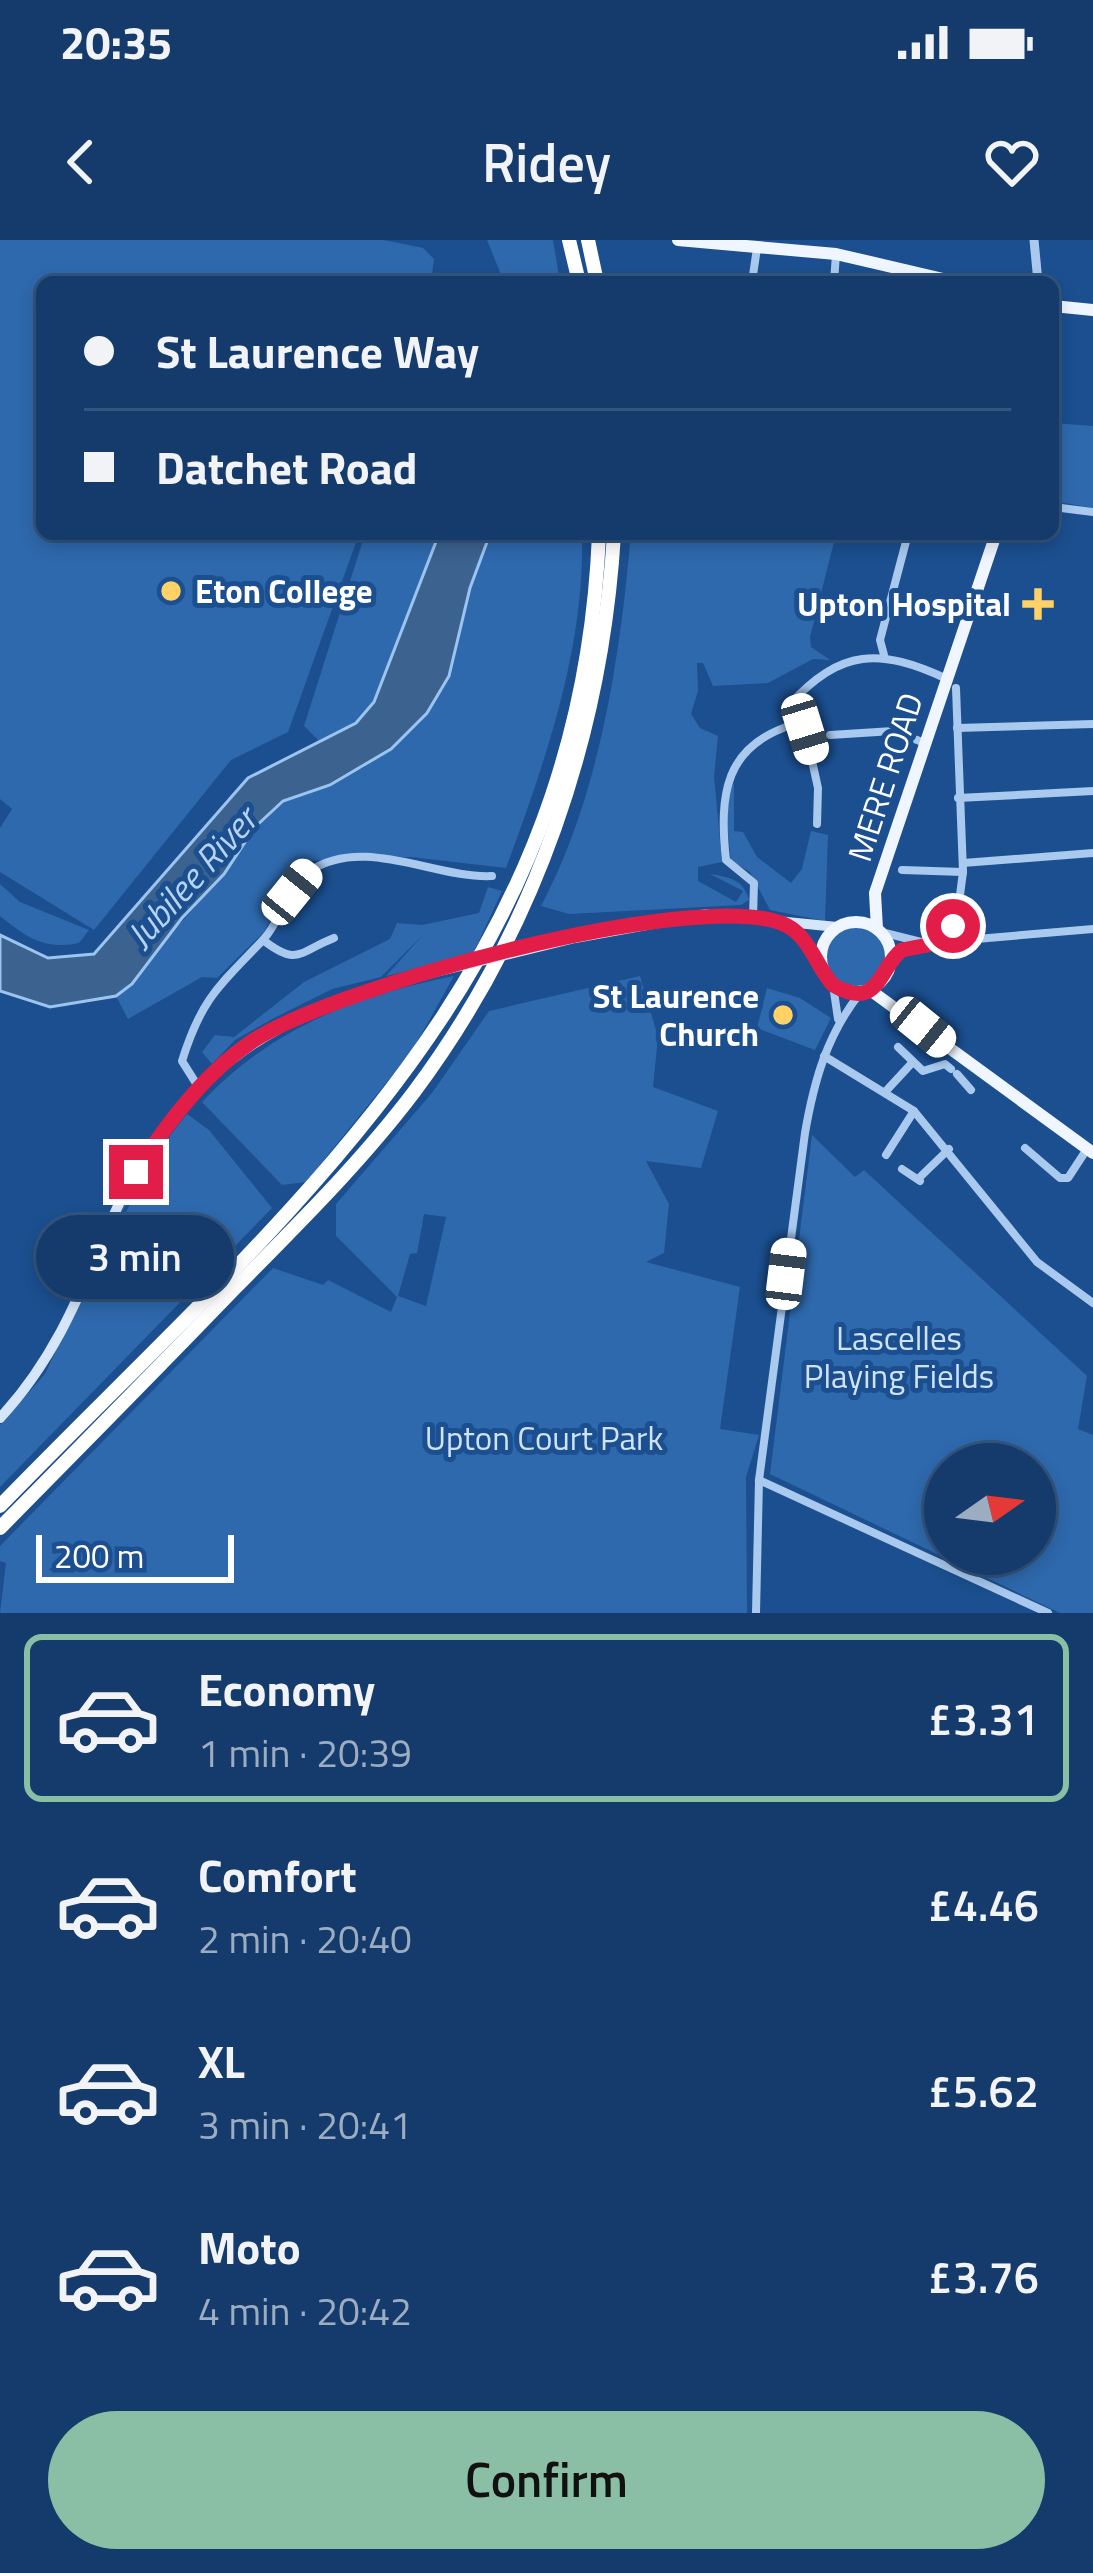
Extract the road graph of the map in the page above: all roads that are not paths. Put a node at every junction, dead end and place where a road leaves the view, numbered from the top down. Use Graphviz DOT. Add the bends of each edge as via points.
graph roads {
  1 [pos="569,240"];
  2 [pos="678,240"];
  3 [pos="728,240"];
  4 [pos="1034,240"];
  5 [pos="588,241"];
  6 [pos="775,244"];
  7 [pos="757,246"];
  8 [pos="836,254"];
  9 [pos="578,276"];
  10 [pos="596,276"];
  11 [pos="753,276"];
  12 [pos="834,276"];
  13 [pos="930,276"];
  14 [pos="1037,276"];
  15 [pos="1059,307"];
  16 [pos="1092,313"];
  17 [pos="1059,508"];
  18 [pos="1093,512"];
  19 [pos="598,540"];
  20 [pos="613,540"];
  21 [pos="906,540"];
  22 [pos="994,540"];
  23 [pos="884,656"];
  24 [pos="952,683"];
  25 [pos="1093,724"];
  26 [pos="790,725"];
  27 [pos="956,728"];
  28 [pos="830,735"];
  29 [pos="925,743"];
  30 [pos="1093,791"];
  31 [pos="958,798"];
  32 [pos="817,824"];
  33 [pos="1093,853"];
  34 [pos="963,867"];
  35 [pos="902,870"];
  36 [pos="492,876"];
  37 [pos="875,893"];
  38 [pos="753,917"];
  39 [pos="783,923"];
  40 [pos="841,925"];
  41 [pos="1093,928"];
  42 [pos="879,930"];
  43 [pos="334,938"];
  44 [pos="263,940"];
  45 [pos="954,940"];
  46 [pos="929,943"];
  47 [pos="891,960"];
  48 [pos="822,968"];
  49 [pos="886,976"];
  50 [pos="833,985"];
  51 [pos="865,991"];
  52 [pos="899,1009"];
  53 [pos="838,1020"];
  54 [pos="898,1047"];
  55 [pos="824,1056"];
  56 [pos="910,1064"];
  57 [pos="980,1072"];
  58 [pos="200,1089"];
  59 [pos="886,1091"];
  60 [pos="914,1111"];
  61 [pos="876,1148"];
  62 [pos="1025,1148"];
  63 [pos="949,1149"];
  64 [pos="1090,1151"];
  65 [pos="902,1169"];
  66 [pos="1093,1303"];
  67 [pos="0,1418"];
  68 [pos="759,1480"];
  69 [pos="0,1506"];
  70 [pos="0,1528"];
  71 [pos="756,1613"];
  72 [pos="1048,1613"];
  1 -- 9 [label="highway"];
  2 -- 7 [label="main road"];
  3 -- 7 [label="main road"];
  4 -- 14 [label="street"];
  5 -- 10 [label="highway"];
  6 -- 7 [label="main road"];
  6 -- 8 [label="main road"];
  7 -- 11 [label="street"];
  8 -- 12 [label="street"];
  8 -- 13 [label="main road"];
  15 -- 16 [label="main road"];
  17 -- 18 [label="street"];
  19 -- 69 [label="highway" via="584,663 557,776 521,874 458,998 358,1137"];
  20 -- 70 [label="highway" via="597,676 563,806 520,915 454,1033 349,1169"];
  21 -- 23 [label="street" via="880,640"];
  22 -- 24 [label="main road, MERE ROAD"];
  23 -- 24 [label="street"];
  23 -- 26 [label="street" via="854,658 803,689 788,705"];
  24 -- 27 [label="street"];
  24 -- 29 [label="main road, MERE ROAD"];
  25 -- 27 [label="street"];
  26 -- 32 [label="street" via="805,729 815,764"];
  26 -- 38 [label="street" via="752,744 721,795 725,860 754,884"];
  27 -- 31 [label="street"];
  28 -- 29 [label="street" via="892,731"];
  29 -- 37 [label="main road, MERE ROAD"];
  30 -- 31 [label="street"];
  31 -- 34 [label="street"];
  33 -- 34 [label="street"];
  34 -- 35 [label="street"];
  34 -- 45 [label="street"];
  36 -- 44 [label="street" via="421,862 334,862 308,872"];
  37 -- 40 [label="main road"];
  37 -- 42 [label="main road"];
  38 -- 39 [label="main road"];
  38 -- 58 [label="main road, bridge" via="695,915 575,938 304,1012 241,1050"];
  39 -- 40 [label="main road"];
  39 -- 48 [label="main road"];
  40 -- 42 [label="main road"];
  40 -- 48 [label="main road" via="821,949"];
  41 -- 45 [label="street"];
  42 -- 46 [label="street"];
  42 -- 47 [label="main road"];
  43 -- 44 [label="street" via="297,957"];
  44 -- 58 [label="street" via="218,980 183,1055 184,1071"];
  45 -- 46 [label="street"];
  46 -- 47 [label="street"];
  47 -- 49 [label="main road"];
  48 -- 50 [label="main road"];
  49 -- 51 [label="main road"];
  49 -- 52 [label="main road"];
  50 -- 51 [label="main road"];
  50 -- 53 [label="street"];
  51 -- 52 [label="main road"];
  51 -- 53 [label="street"];
  52 -- 57 [label="main road"];
  53 -- 55 [label="street"];
  54 -- 56 [label="street"];
  55 -- 59 [label="street"];
  55 -- 68 [label="street" via="796,1180"];
  56 -- 57 [label="street" via="923,1071 945,1064 969,1088"];
  56 -- 59 [label="street"];
  57 -- 64 [label="main road"];
  58 -- 67 [label="main road" via="136,1172 61,1339"];
  59 -- 60 [label="street"];
  60 -- 61 [label="street" via="888,1156"];
  60 -- 63 [label="street"];
  62 -- 64 [label="street" via="1060,1178"];
  63 -- 65 [label="street" via="920,1181"];
  63 -- 66 [label="street" via="1037,1262"];
  68 -- 71 [label="street"];
  68 -- 72 [label="street"];
}
